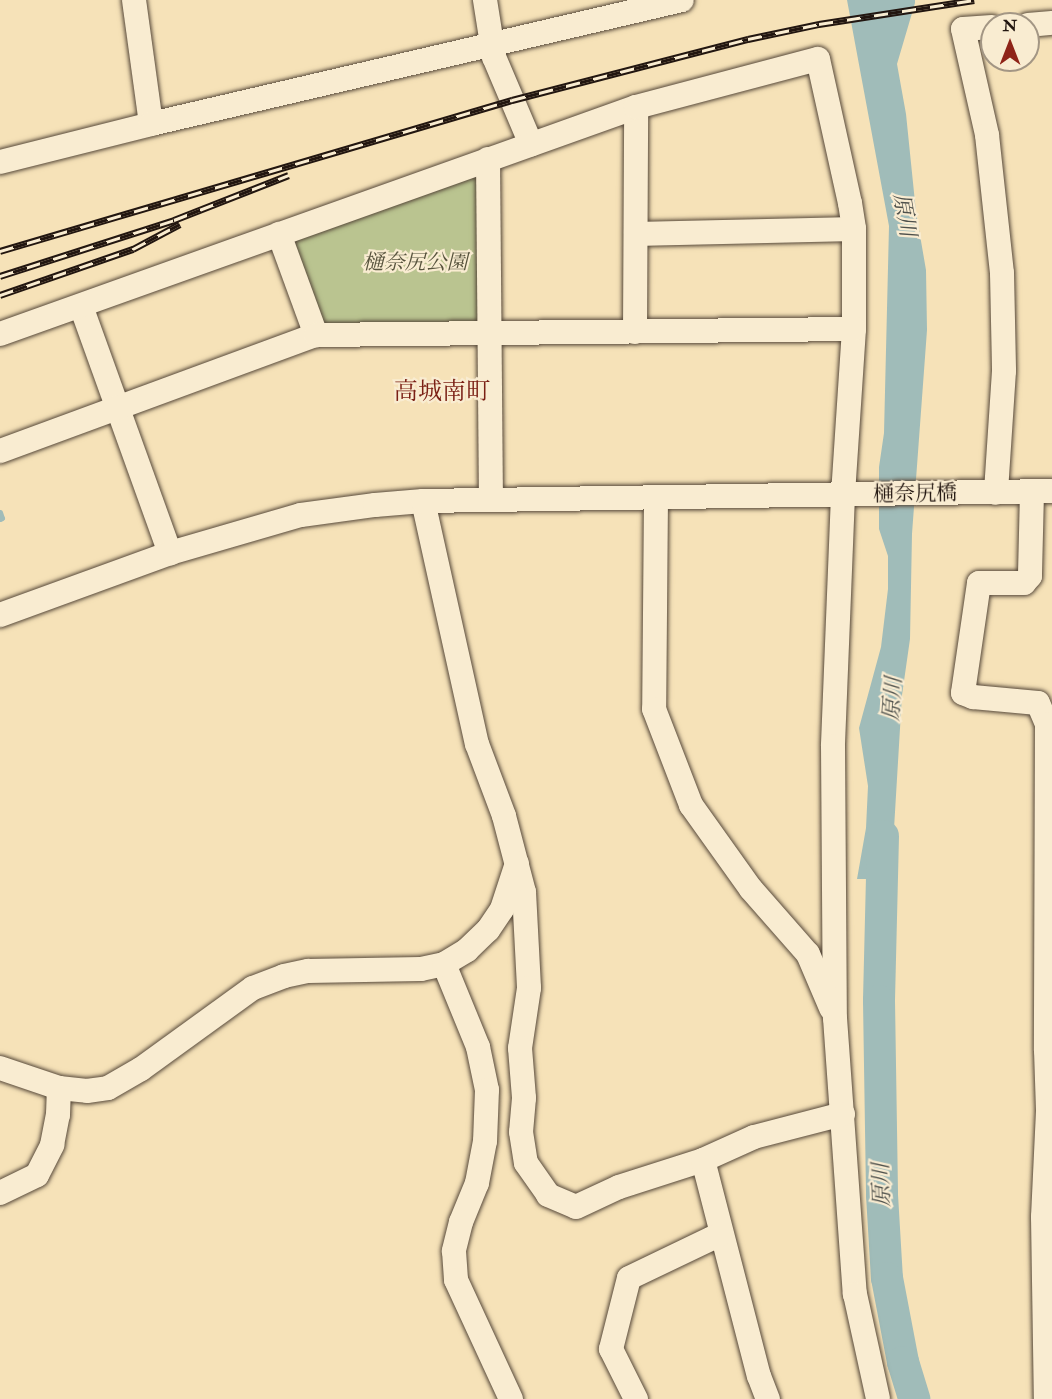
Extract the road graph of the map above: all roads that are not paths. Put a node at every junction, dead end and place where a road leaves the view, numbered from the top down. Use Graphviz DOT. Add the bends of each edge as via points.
graph roads {
  1 [pos="134,0"];
  2 [pos="484,0"];
  3 [pos="682,0"];
  4 [pos="980,28"];
  5 [pos="492,44"];
  6 [pos="636,107"];
  7 [pos="151,124"];
  8 [pos="531,144"];
  9 [pos="488,159"];
  10 [pos="0,162"];
  11 [pos="854,230"];
  12 [pos="279,234"];
  13 [pos="636,234"];
  14 [pos="81,306"];
  15 [pos="854,329"];
  16 [pos="635,332"];
  17 [pos="489,333"];
  18 [pos="0,334"];
  19 [pos="316,335"];
  20 [pos="118,408"];
  21 [pos="0,451"];
  22 [pos="1042,492"];
  23 [pos="985,493"];
  24 [pos="850,495"];
  25 [pos="656,498"];
  26 [pos="491,500"];
  27 [pos="423,501"];
  28 [pos="170,553"];
  29 [pos="0,615"];
  30 [pos="517,861"];
  31 [pos="444,964"];
  32 [pos="836,1018"];
  33 [pos="0,1068"];
  34 [pos="59,1088"];
  35 [pos="843,1114"];
  36 [pos="704,1160"];
  37 [pos="0,1193"];
  38 [pos="721,1233"];
  39 [pos="511,1399"];
  40 [pos="636,1399"];
  41 [pos="768,1399"];
  42 [pos="878,1399"];
  43 [pos="1046,1399"];
  1 -- 7 [label="street"];
  2 -- 5 [label="street"];
  3 -- 5 [label="street"];
  4 -- 23 [label="street" via="963,29 987,135 1002,273 1004,371"];
  5 -- 7 [label="street"];
  5 -- 8 [label="street"];
  6 -- 8 [label="street"];
  6 -- 11 [label="street" via="818,59"];
  6 -- 13 [label="street"];
  7 -- 10 [label="street"];
  8 -- 9 [label="street"];
  9 -- 12 [label="street"];
  9 -- 17 [label="street"];
  11 -- 13 [label="street"];
  11 -- 15 [label="street"];
  12 -- 14 [label="street"];
  12 -- 19 [label="street"];
  13 -- 16 [label="street"];
  14 -- 18 [label="street"];
  14 -- 20 [label="street"];
  15 -- 16 [label="street"];
  15 -- 24 [label="street"];
  16 -- 17 [label="street"];
  17 -- 19 [label="street"];
  17 -- 26 [label="street"];
  19 -- 20 [label="street"];
  20 -- 21 [label="street"];
  20 -- 28 [label="street"];
  22 -- 23 [label="street, 樋奈尻橋"];
  22 -- 43 [label="street" via="1030,576 1024,583 979,583 963,693 1038,703 1047,724 1048,1111 1043,1217"];
  23 -- 24 [label="street, 樋奈尻橋"];
  24 -- 25 [label="street, 樋奈尻橋"];
  24 -- 32 [label="street" via="833,746"];
  25 -- 26 [label="street, 樋奈尻橋"];
  25 -- 32 [label="street" via="654,710 691,805 751,890 808,954"];
  26 -- 27 [label="street, 樋奈尻橋"];
  27 -- 28 [label="street, 樋奈尻橋" via="301,515"];
  27 -- 30 [label="street" via="477,744"];
  28 -- 29 [label="street, 樋奈尻橋"];
  30 -- 31 [label="street" via="502,909 488,930"];
  30 -- 36 [label="street" via="524,892 529,988 520,1048 526,1163 548,1194 576,1207 618,1187"];
  31 -- 34 [label="street" via="422,969 308,971 284,976 253,988 141,1069 108,1088"];
  31 -- 39 [label="street" via="478,1047 487,1090 479,1173 454,1251 456,1280"];
  32 -- 35 [label="street"];
  33 -- 34 [label="street"];
  34 -- 37 [label="street" via="52,1145 37,1176"];
  35 -- 36 [label="street" via="754,1137"];
  35 -- 42 [label="street" via="855,1294"];
  36 -- 38 [label="street"];
  38 -- 40 [label="street" via="629,1278 611,1349"];
  38 -- 41 [label="street"];
}
